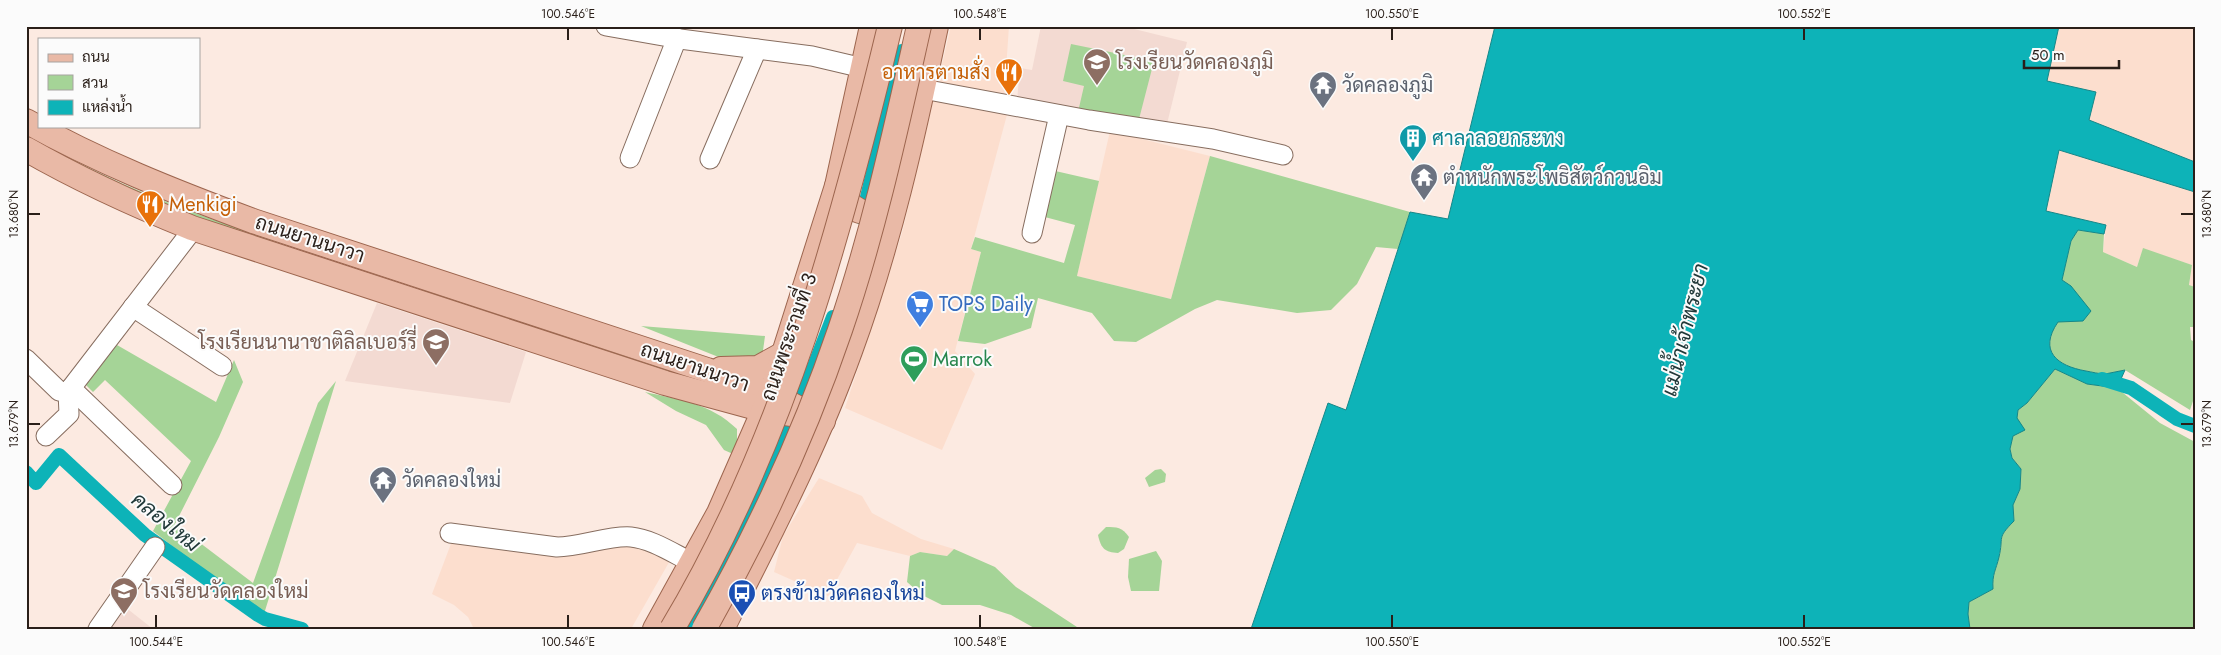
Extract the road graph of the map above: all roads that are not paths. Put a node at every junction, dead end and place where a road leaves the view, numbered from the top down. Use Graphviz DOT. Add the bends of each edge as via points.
graph roads {
  1 [pos="606,26"];
  2 [pos="872,26"];
  3 [pos="890,26"];
  4 [pos="919,26"];
  5 [pos="936,26"];
  6 [pos="677,38"];
  7 [pos="757,49"];
  8 [pos="863,68"];
  9 [pos="923,89"];
  10 [pos="1059,114"];
  11 [pos="26,121"];
  12 [pos="38,127"];
  13 [pos="40,128"];
  14 [pos="26,149"];
  15 [pos="1284,155"];
  16 [pos="630,158"];
  17 [pos="710,159"];
  18 [pos="837,186"];
  19 [pos="896,206"];
  20 [pos="194,228"];
  21 [pos="1032,233"];
  22 [pos="322,242"];
  23 [pos="398,295"];
  24 [pos="133,307"];
  25 [pos="785,353"];
  26 [pos="26,359"];
  27 [pos="222,366"];
  28 [pos="707,370"];
  29 [pos="69,390"];
  30 [pos="709,395"];
  31 [pos="775,404"];
  32 [pos="811,417"];
  33 [pos="46,436"];
  34 [pos="746,455"];
  35 [pos="172,485"];
  36 [pos="719,513"];
  37 [pos="450,534"];
  38 [pos="770,537"];
  39 [pos="155,547"];
  40 [pos="692,562"];
  41 [pos="98,629"];
  42 [pos="655,629"];
  43 [pos="672,629"];
  44 [pos="704,629"];
  45 [pos="722,629"];
  1 -- 6 [label="street"];
  2 -- 8 [label="main road, ถนนพระรามที่ 3"];
  3 -- 43 [label="main road, ถนนพระรามที่ 3, bridge" via="818,298 767,437 742,494"];
  4 -- 44 [label="main road, bridge" via="877,205 838,337 814,404 784,471"];
  5 -- 9 [label="main road"];
  6 -- 7 [label="street"];
  6 -- 16 [label="street"];
  7 -- 8 [label="street" via="812,56"];
  7 -- 17 [label="street"];
  8 -- 18 [label="main road, ถนนพระรามที่ 3"];
  9 -- 10 [label="street"];
  9 -- 19 [label="main road"];
  10 -- 15 [label="street" via="1213,139"];
  10 -- 21 [label="street"];
  11 -- 12 [label="main road, ถนนยานนาวา"];
  13 -- 22 [label="main road, ถนนยานนาวา" via="122,170 244,217"];
  14 -- 20 [label="main road, ถนนยานนาวา" via="117,197"];
  18 -- 19 [label="main road" via="846,202 864,212"];
  18 -- 25 [label="main road, ถนนพระรามที่ 3"];
  19 -- 32 [label="main road" via="862,317"];
  20 -- 23 [label="main road, ถนนยานนาวา"];
  20 -- 24 [label="street"];
  22 -- 23 [label="main road" via="326,252 406,279 412,292"];
  22 -- 28 [label="main road, ถนนยานนาวา"];
  23 -- 30 [label="main road, ถนนยานนาวา"];
  24 -- 27 [label="street"];
  24 -- 29 [label="street"];
  25 -- 28 [label="main road" via="758,368"];
  25 -- 31 [label="main road, ถนนพระรามที่ 3"];
  26 -- 29 [label="street" via="59,391"];
  28 -- 31 [label="main road, ถนนยานนาวา"];
  29 -- 33 [label="street" via="69,414"];
  29 -- 35 [label="street"];
  30 -- 31 [label="main road, ถนนยานนาวา"];
  30 -- 34 [label="main road" via="739,422 745,436"];
  31 -- 32 [label="main road, ถนนยานนาวา"];
  31 -- 34 [label="main road, ถนนพระรามที่ 3"];
  32 -- 38 [label="main road"];
  34 -- 36 [label="main road, ถนนพระรามที่ 3"];
  36 -- 38 [label="main road" via="735,508 751,511 763,520"];
  36 -- 40 [label="main road, ถนนพระรามที่ 3"];
  37 -- 40 [label="street" via="557,547 631,537"];
  38 -- 45 [label="main road"];
  39 -- 41 [label="street"];
  40 -- 42 [label="main road, ถนนพระรามที่ 3"];
}
